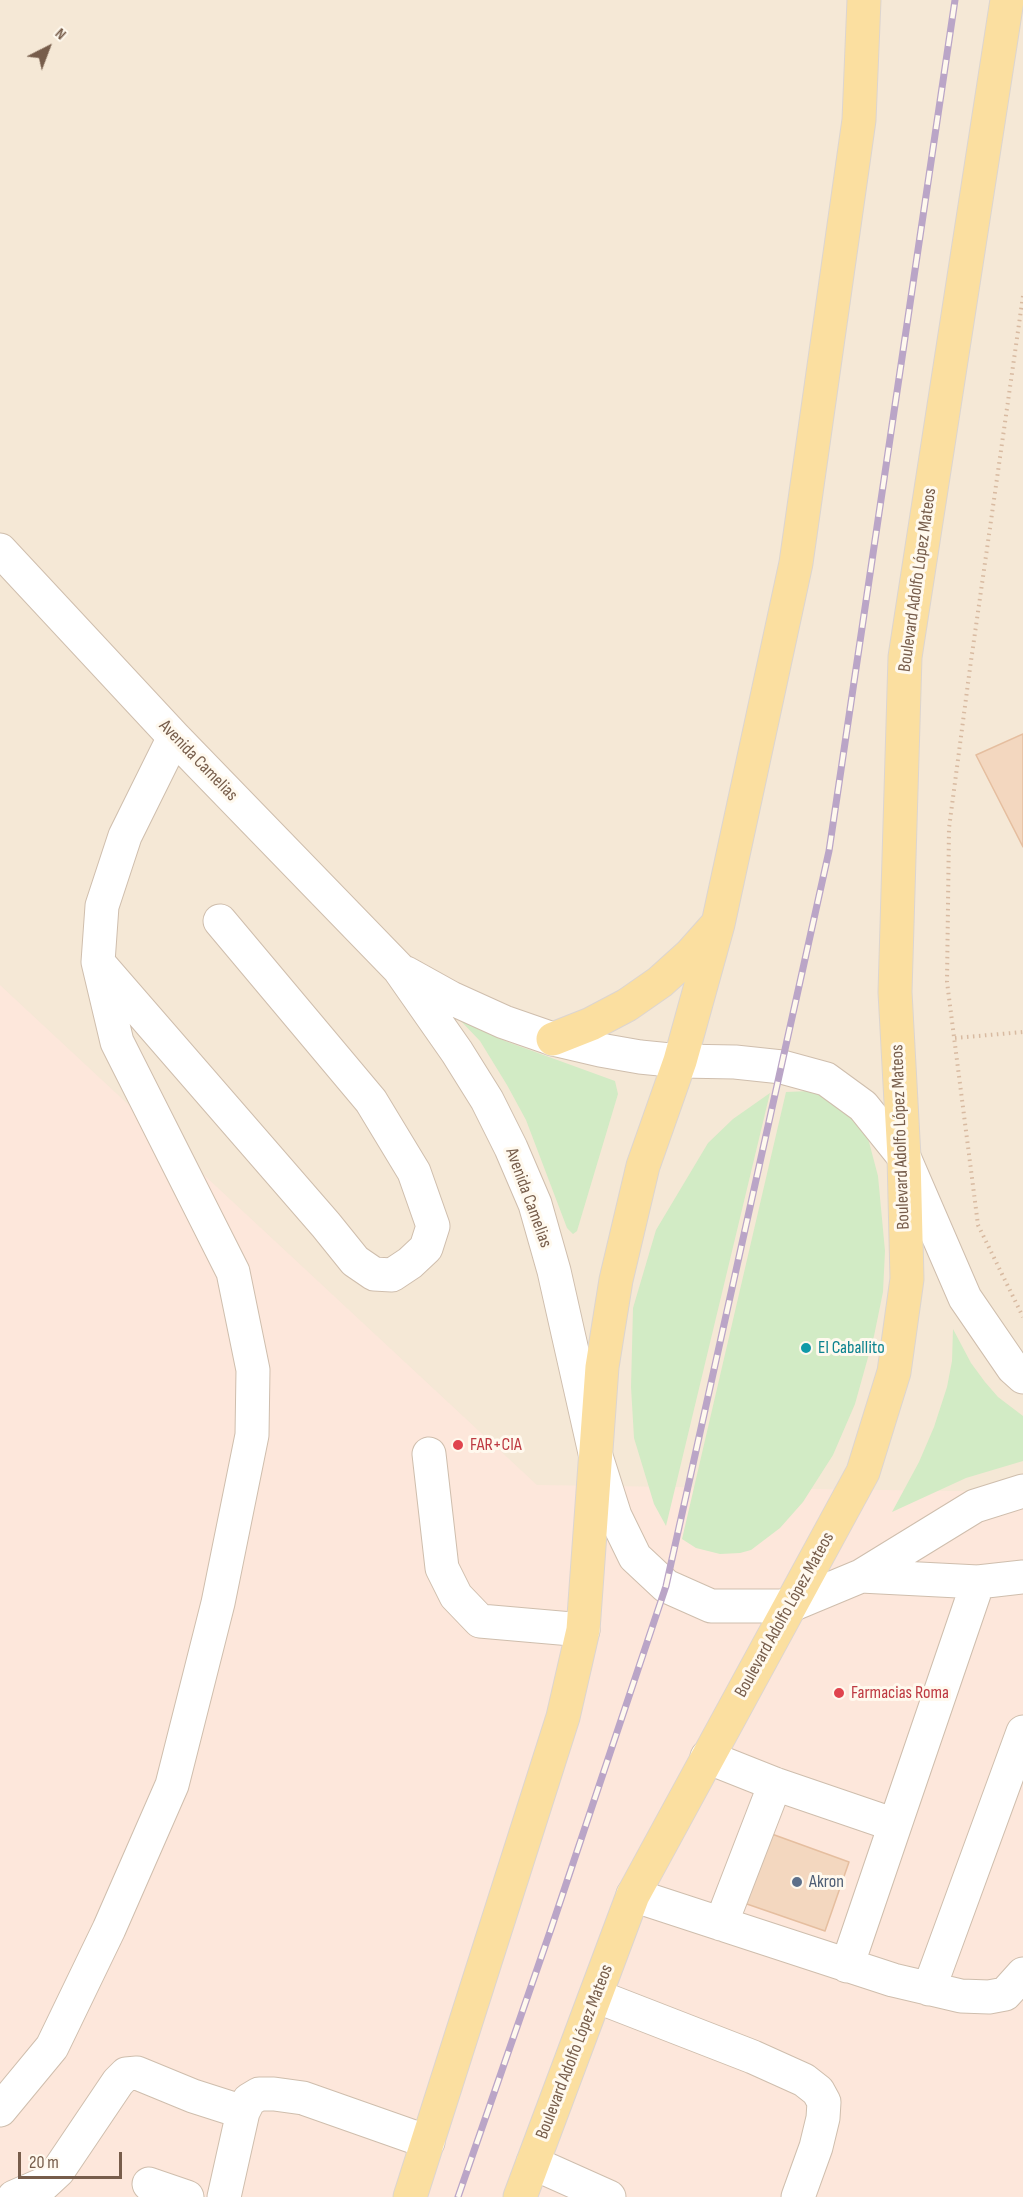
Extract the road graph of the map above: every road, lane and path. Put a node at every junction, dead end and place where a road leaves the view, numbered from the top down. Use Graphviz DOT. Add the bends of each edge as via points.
graph roads {
  1 [pos="864,0"];
  2 [pos="1007,0"];
  3 [pos="1023,296"];
  4 [pos="0,550"];
  5 [pos="174,737"];
  6 [pos="220,921"];
  7 [pos="718,924"];
  8 [pos="98,962"];
  9 [pos="399,969"];
  10 [pos="1023,1032"];
  11 [pos="954,1038"];
  12 [pos="553,1039"];
  13 [pos="680,1061"];
  14 [pos="904,1157"];
  15 [pos="1023,1317"];
  16 [pos="1023,1377"];
  17 [pos="595,1453"];
  18 [pos="429,1454"];
  19 [pos="1023,1491"];
  20 [pos="861,1576"];
  21 [pos="1023,1577"];
  22 [pos="978,1582"];
  23 [pos="789,1606"];
  24 [pos="583,1630"];
  25 [pos="1023,1732"];
  26 [pos="707,1757"];
  27 [pos="775,1784"];
  28 [pos="894,1825"];
  29 [pos="633,1895"];
  30 [pos="721,1924"];
  31 [pos="847,1966"];
  32 [pos="1023,1974"];
  33 [pos="929,1989"];
  34 [pos="596,1996"];
  35 [pos="0,2110"];
  36 [pos="243,2112"];
  37 [pos="428,2142"];
  38 [pos="533,2163"];
  39 [pos="149,2184"];
  40 [pos="14,2197"];
  41 [pos="187,2197"];
  42 [pos="224,2197"];
  43 [pos="410,2197"];
  44 [pos="520,2197"];
  45 [pos="609,2197"];
  46 [pos="798,2197"];
  1 -- 7 [label="main road" via="859,120 796,563"];
  2 -- 14 [label="main road, Boulevard Adolfo López Mateos" via="905,657 895,992"];
  3 -- 11 [label="path" via="949,828 947,982"];
  4 -- 5 [label="street, Avenida Camelias"];
  5 -- 8 [label="street" via="125,836 102,906"];
  5 -- 9 [label="street, Avenida Camelias"];
  6 -- 8 [label="street" via="371,1101 414,1172 433,1226 426,1248 392,1275 374,1274 355,1261"];
  7 -- 12 [label="main road" via="660,982 627,1005"];
  7 -- 13 [label="main road"];
  8 -- 35 [label="street" via="117,1042 233,1272 253,1370 252,1435 218,1603 172,1785 52,2048"];
  9 -- 12 [label="street, Avenida Camelias" via="451,998"];
  9 -- 17 [label="street, Avenida Camelias" via="487,1100 535,1204"];
  10 -- 11 [label="path"];
  11 -- 15 [label="path" via="978,1225"];
  12 -- 13 [label="street, Avenida Camelias"];
  13 -- 14 [label="street, Avenida Camelias" via="782,1067 826,1079 863,1106"];
  13 -- 17 [label="main road" via="643,1166 616,1280 602,1367"];
  14 -- 16 [label="street, Avenida Camelias" via="965,1298"];
  14 -- 23 [label="main road, Boulevard Adolfo López Mateos" via="906,1279 894,1372 863,1472"];
  17 -- 23 [label="street, Avenida Camelias" via="615,1516 635,1557 666,1586 711,1606"];
  17 -- 24 [label="main road"];
  18 -- 24 [label="street" via="442,1568 456,1596 480,1621"];
  19 -- 20 [label="street" via="975,1506"];
  20 -- 22 [label="street"];
  20 -- 23 [label="street"];
  21 -- 22 [label="street"];
  22 -- 28 [label="street"];
  23 -- 26 [label="main road, Boulevard Adolfo López Mateos"];
  24 -- 37 [label="main road" via="563,1717"];
  25 -- 33 [label="street"];
  26 -- 27 [label="street"];
  26 -- 29 [label="main road, Boulevard Adolfo López Mateos"];
  27 -- 28 [label="street"];
  27 -- 30 [label="street"];
  28 -- 31 [label="street"];
  29 -- 30 [label="street"];
  29 -- 34 [label="main road, Boulevard Adolfo López Mateos"];
  30 -- 31 [label="street"];
  31 -- 33 [label="street"];
  32 -- 33 [label="street" via="1005,1994 989,1997"];
  34 -- 38 [label="main road, Boulevard Adolfo López Mateos"];
  34 -- 46 [label="street" via="753,2056 804,2080 818,2091 824,2102 823,2118"];
  36 -- 37 [label="street" via="249,2100 259,2094 303,2098"];
  36 -- 40 [label="street" via="137,2073 126,2074 57,2171 44,2184"];
  36 -- 42 [label="street"];
  37 -- 43 [label="main road"];
  38 -- 44 [label="main road, Boulevard Adolfo López Mateos"];
  38 -- 45 [label="street"];
  39 -- 41 [label="street"];
}
